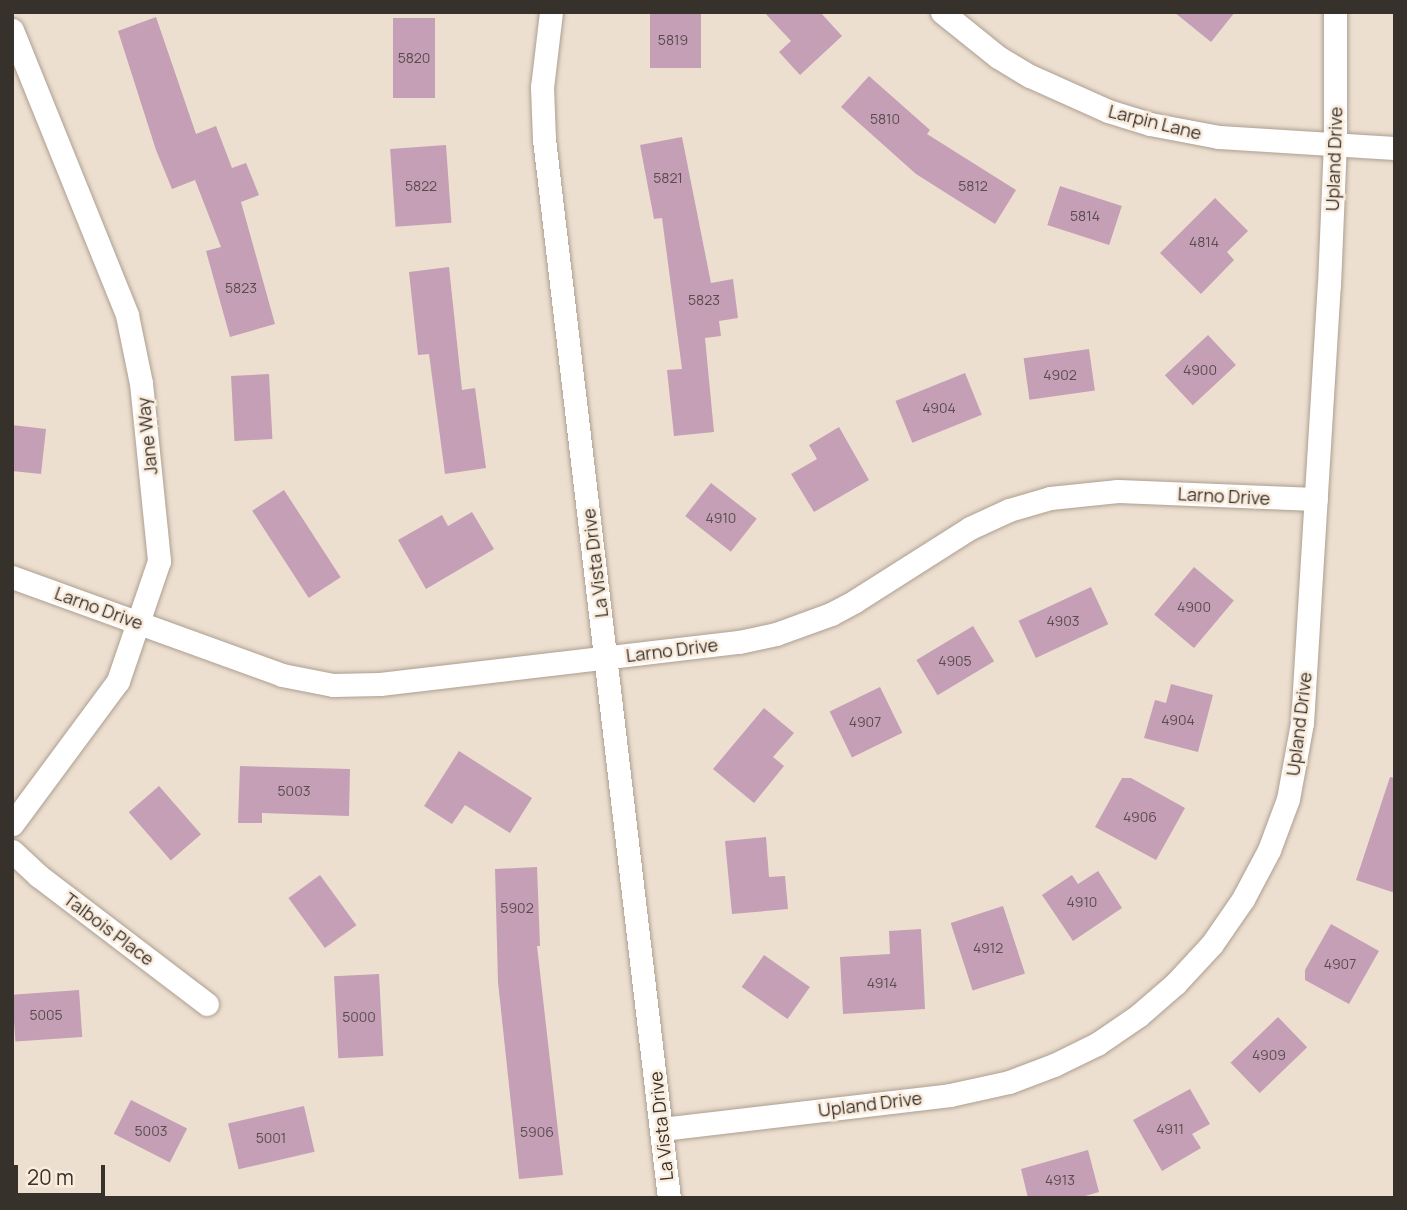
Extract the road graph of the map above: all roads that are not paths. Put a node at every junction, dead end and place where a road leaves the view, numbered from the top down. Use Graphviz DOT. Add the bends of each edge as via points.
graph roads {
  1 [pos="551,12"];
  2 [pos="943,12"];
  3 [pos="1335,12"];
  4 [pos="12,30"];
  5 [pos="1335,144"];
  6 [pos="1395,148"];
  7 [pos="1316,499"];
  8 [pos="12,577"];
  9 [pos="138,622"];
  10 [pos="606,658"];
  11 [pos="12,824"];
  12 [pos="12,851"];
  13 [pos="207,1004"];
  14 [pos="662,1129"];
  15 [pos="669,1198"];
  1 -- 10 [label="street, La Vista Drive" via="542,87 544,139"];
  2 -- 5 [label="street, Larpin Lane" via="998,57 1108,111 1219,137"];
  3 -- 5 [label="street, Upland Drive"];
  4 -- 9 [label="street, Jane Way" via="127,315 135,348 159,561"];
  5 -- 6 [label="street, Larpin Lane"];
  5 -- 7 [label="street, Upland Drive"];
  7 -- 10 [label="street, Larno Drive" via="1118,491 1050,498 970,527 855,601 787,630 739,642"];
  7 -- 14 [label="street, Upland Drive" via="1302,723 1288,799 1244,899 1212,944 1175,984 1097,1044 1009,1082 950,1095"];
  8 -- 9 [label="street, Larno Drive"];
  9 -- 10 [label="street, Larno Drive" via="282,675 333,685 380,684"];
  9 -- 11 [label="street, Jane Way" via="110,695"];
  10 -- 14 [label="street, La Vista Drive"];
  12 -- 13 [label="street, Talbois Place"];
  14 -- 15 [label="street, La Vista Drive"];
}
